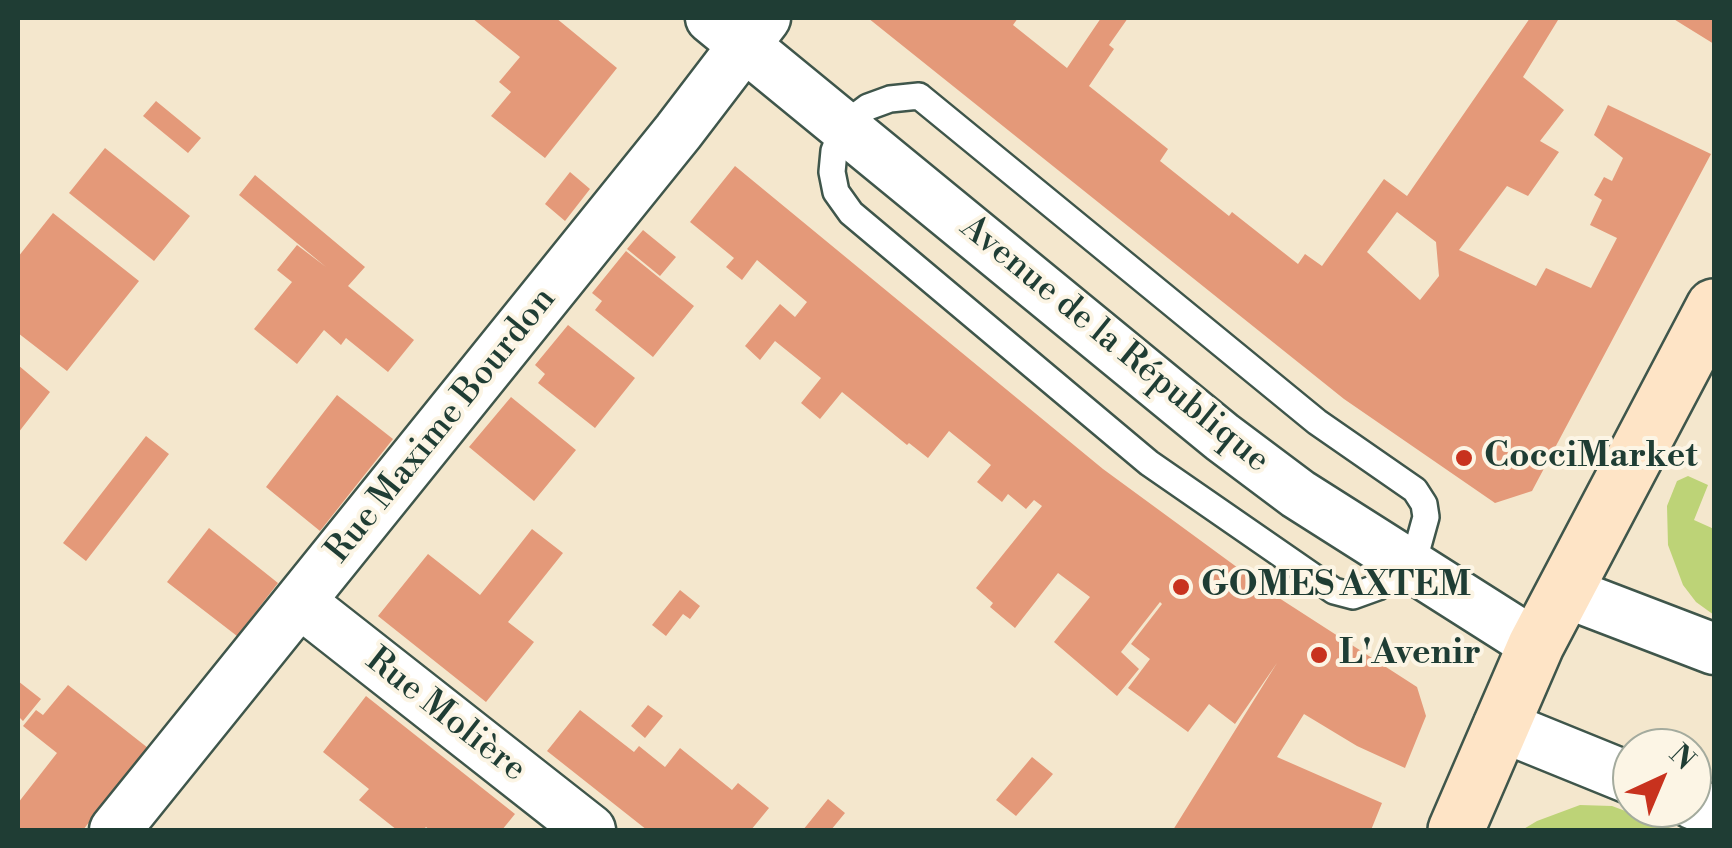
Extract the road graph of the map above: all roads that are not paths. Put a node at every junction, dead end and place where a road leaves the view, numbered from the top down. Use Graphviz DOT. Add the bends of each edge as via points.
graph roads {
  1 [pos="740,27"];
  2 [pos="844,126"];
  3 [pos="1714,307"];
  4 [pos="1412,564"];
  5 [pos="1565,592"];
  6 [pos="300,602"];
  7 [pos="1536,645"];
  8 [pos="1714,650"];
  9 [pos="1499,724"];
  10 [pos="1612,772"];
  11 [pos="115,830"];
  12 [pos="590,830"];
  13 [pos="1456,830"];
  1 -- 2 [label="street, Avenue de la République"];
  1 -- 6 [label="street, Rue Maxime Bourdon"];
  2 -- 4 [label="street, Avenue de la République" via="1222,436 1298,494"];
  2 -- 4 [label="lane" via="832,172 836,192 852,213 1149,463 1334,591 1354,596"];
  2 -- 4 [label="lane" via="890,98 918,96 1317,422 1415,490 1426,517"];
  3 -- 5 [label="main road"];
  4 -- 7 [label="street, Avenue de la République"];
  5 -- 7 [label="main road"];
  5 -- 8 [label="street"];
  6 -- 11 [label="street, Rue Maxime Bourdon"];
  6 -- 12 [label="street, Rue Molière"];
  7 -- 9 [label="main road"];
  9 -- 10 [label="street"];
  9 -- 13 [label="main road"];
}
